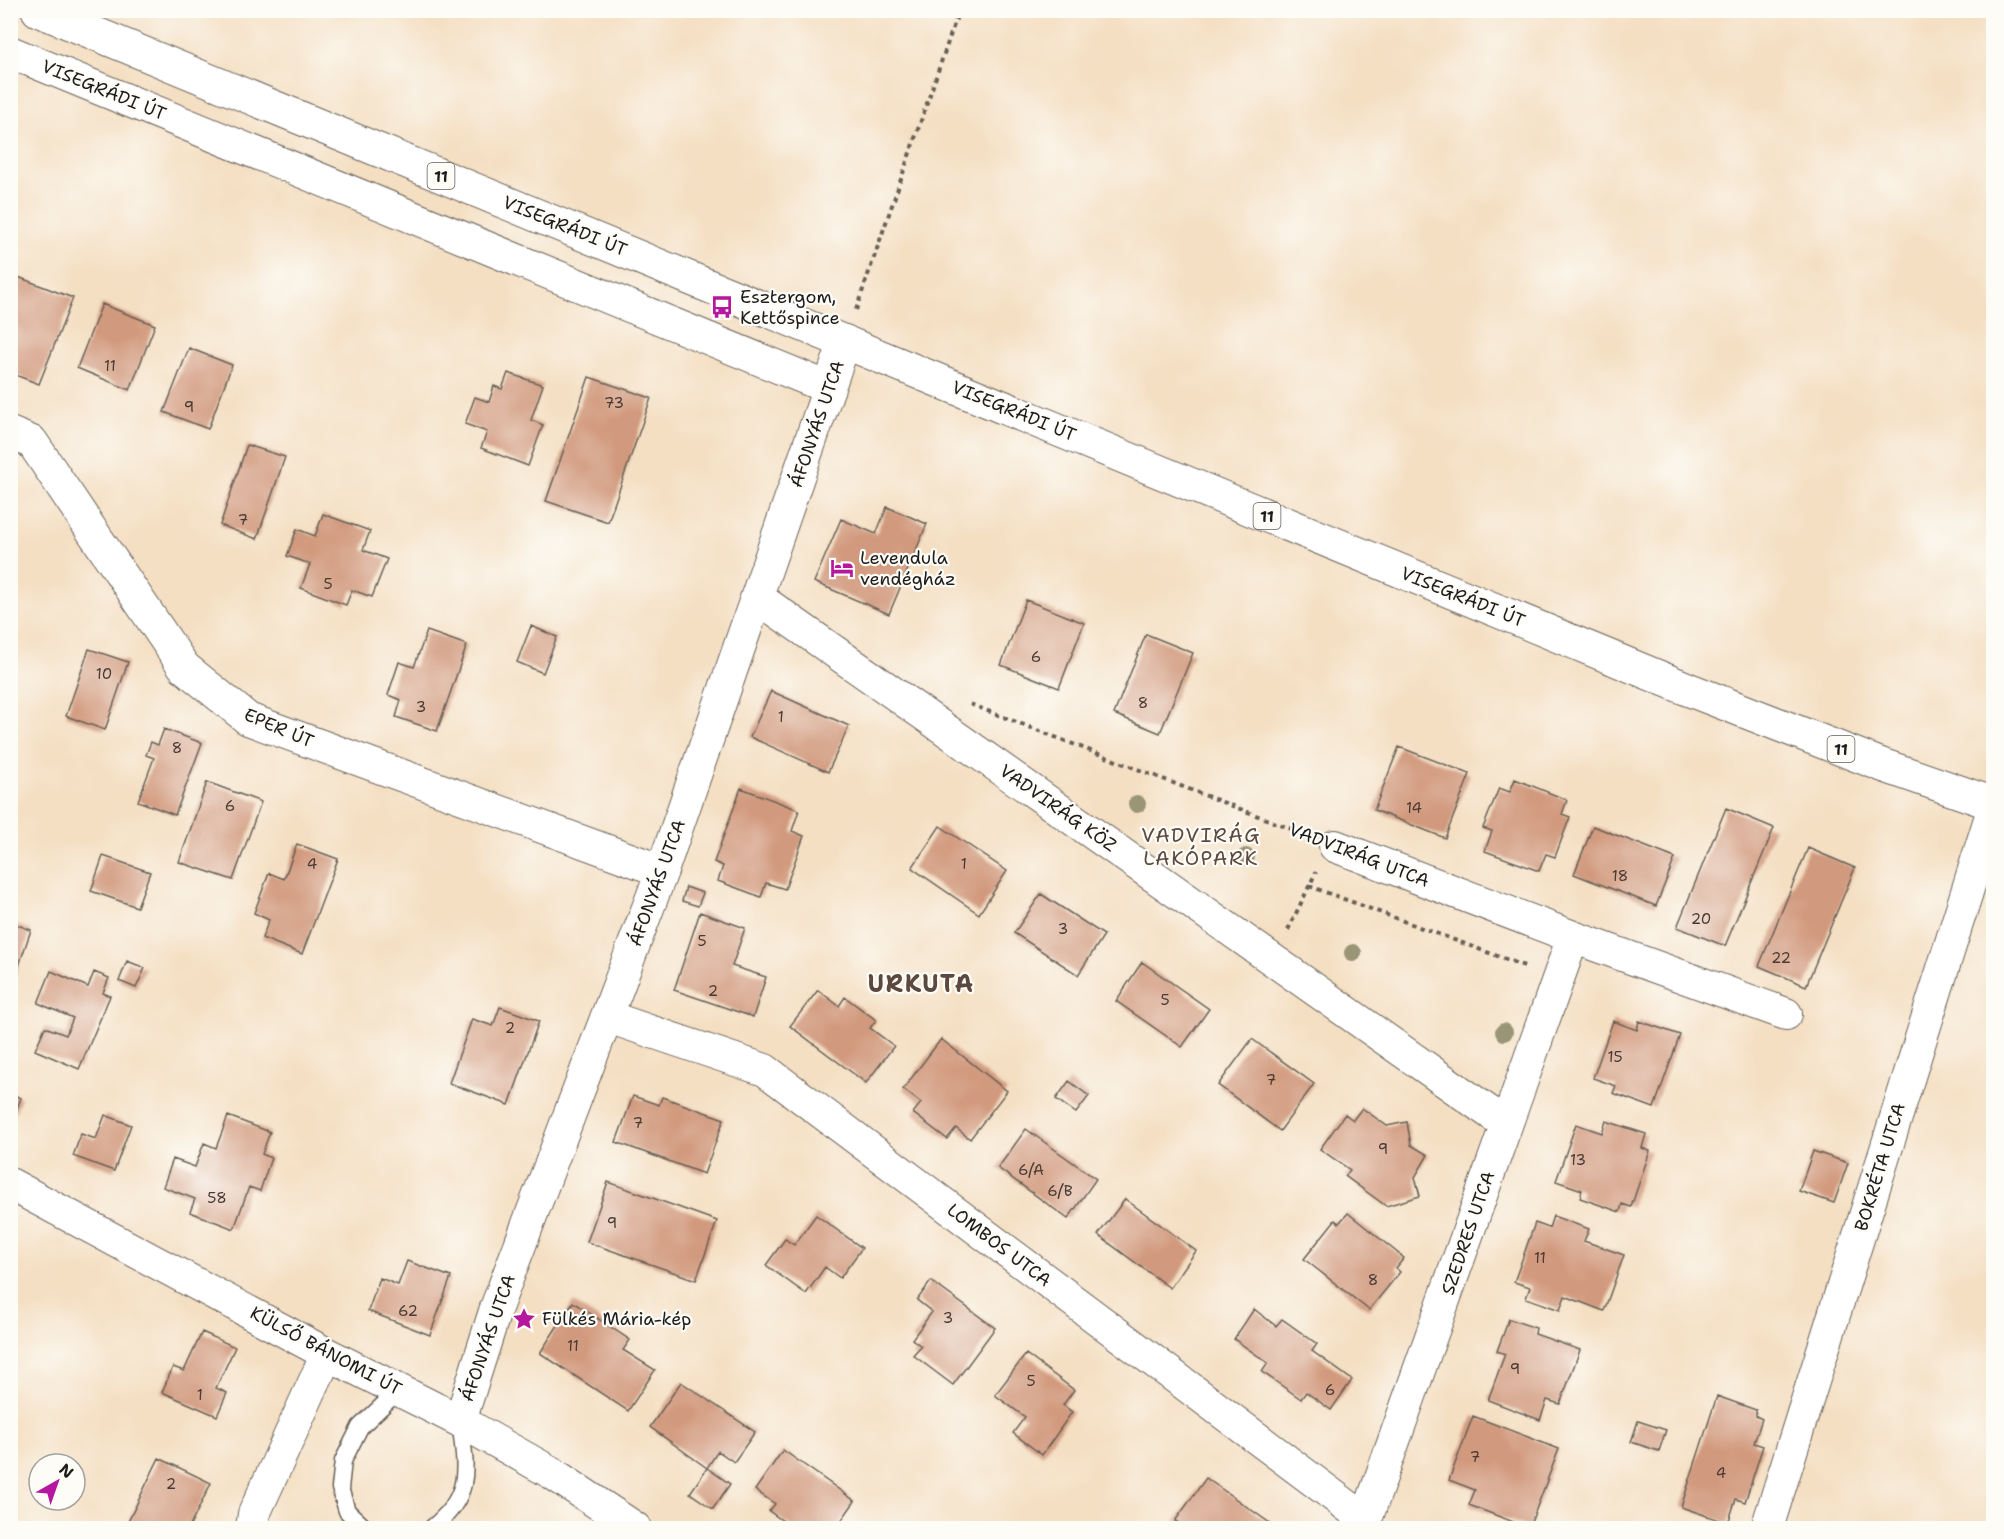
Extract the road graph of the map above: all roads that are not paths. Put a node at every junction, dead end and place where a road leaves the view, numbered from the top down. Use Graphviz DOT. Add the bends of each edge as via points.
graph roads {
  1 [pos="38,10"];
  2 [pos="10,52"];
  3 [pos="845,341"];
  4 [pos="830,388"];
  5 [pos="10,433"];
  6 [pos="757,597"];
  7 [pos="1994,805"];
  8 [pos="1335,846"];
  9 [pos="662,871"];
  10 [pos="1573,937"];
  11 [pos="1785,1014"];
  12 [pos="608,1017"];
  13 [pos="1506,1124"];
  14 [pos="10,1185"];
  15 [pos="327,1353"];
  16 [pos="399,1390"];
  17 [pos="460,1421"];
  18 [pos="1365,1524"];
  19 [pos="252,1528"];
  20 [pos="365,1528"];
  21 [pos="432,1528"];
  22 [pos="635,1528"];
  23 [pos="1767,1528"];
  1 -- 3 [label="main road, VISEGRÁDI ÚT / 11"];
  2 -- 4 [label="street, VISEGRÁDI ÚT"];
  3 -- 4 [label="street, ÁFONYÁS UTCA"];
  3 -- 7 [label="main road, VISEGRÁDI ÚT / 11" via="1690,690"];
  4 -- 6 [label="street, ÁFONYÁS UTCA"];
  5 -- 9 [label="street, EPER ÚT" via="32,442 184,667 248,718"];
  6 -- 9 [label="street, ÁFONYÁS UTCA"];
  6 -- 13 [label="street, VADVIRÁG KÖZ"];
  7 -- 23 [label="street, BOKRÉTA UTCA"];
  8 -- 10 [label="street, VADVIRÁG UTCA"];
  9 -- 12 [label="street, ÁFONYÁS UTCA"];
  10 -- 11 [label="street, VADVIRÁG UTCA"];
  10 -- 13 [label="street, SZEDRES UTCA"];
  12 -- 17 [label="street, ÁFONYÁS UTCA" via="496,1308"];
  12 -- 18 [label="street, LOMBOS UTCA" via="765,1070"];
  13 -- 18 [label="street, SZEDRES UTCA"];
  14 -- 15 [label="street, KÜLSŐ BÁNOMI ÚT"];
  15 -- 16 [label="street, KÜLSŐ BÁNOMI ÚT"];
  15 -- 19 [label="street" via="254,1514"];
  16 -- 17 [label="street, KÜLSŐ BÁNOMI ÚT"];
  16 -- 20 [label="lane" via="360,1427 344,1461 340,1488 347,1511"];
  17 -- 21 [label="lane" via="466,1469 460,1497"];
  17 -- 22 [label="street, KÜLSŐ BÁNOMI ÚT" via="552,1473"];
}
